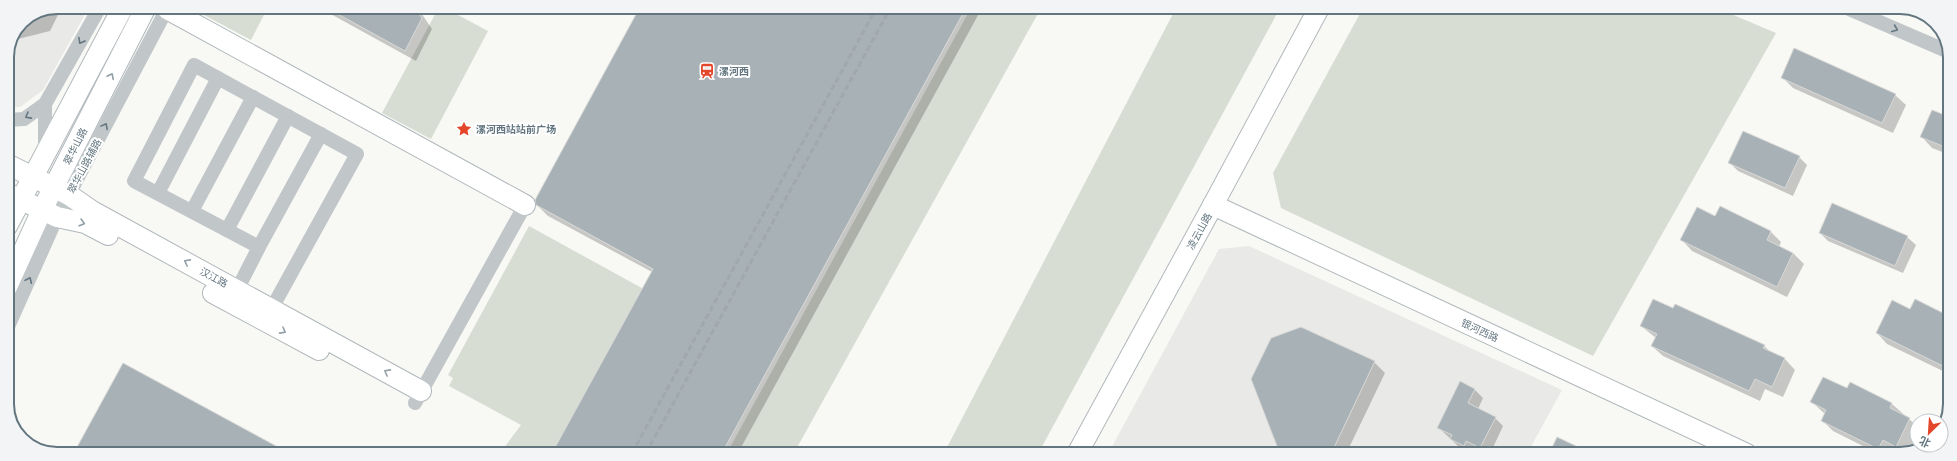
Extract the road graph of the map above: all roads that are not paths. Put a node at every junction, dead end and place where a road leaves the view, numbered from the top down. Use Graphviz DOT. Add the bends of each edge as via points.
graph roads {
  1 [pos="96,14"];
  2 [pos="118,14"];
  3 [pos="143,14"];
  4 [pos="164,14"];
  5 [pos="178,14"];
  6 [pos="1316,14"];
  7 [pos="1861,14"];
  8 [pos="1942,49"];
  9 [pos="218,78"];
  10 [pos="252,97"];
  11 [pos="46,104"];
  12 [pos="288,116"];
  13 [pos="14,120"];
  14 [pos="321,134"];
  15 [pos="45,152"];
  16 [pos="14,165"];
  17 [pos="32,176"];
  18 [pos="62,191"];
  19 [pos="158,193"];
  20 [pos="14,197"];
  21 [pos="525,205"];
  22 [pos="1213,205"];
  23 [pos="192,211"];
  24 [pos="49,214"];
  25 [pos="227,230"];
  26 [pos="260,247"];
  27 [pos="14,275"];
  28 [pos="234,296"];
  29 [pos="14,310"];
  30 [pos="268,314"];
  31 [pos="418,397"];
  32 [pos="1081,447"];
  33 [pos="1731,447"];
  1 -- 11 [label="street, one-way"];
  2 -- 15 [label="street"];
  18 -- 3 [label="street, 翠华山路, one-way"];
  18 -- 4 [label="street, 翠华山路辅路, one-way"];
  5 -- 21 [label="street"];
  6 -- 22 [label="street, 凌云山路"];
  7 -- 8 [label="street, one-way"];
  9 -- 10 [label="street"];
  9 -- 19 [label="street"];
  9 -- 19 [label="street" via="194,65 190,72 134,180"];
  10 -- 12 [label="street"];
  10 -- 23 [label="street"];
  11 -- 13 [label="street, one-way" via="24,119"];
  11 -- 15 [label="street"];
  12 -- 14 [label="street"];
  12 -- 25 [label="street"];
  14 -- 26 [label="street"];
  14 -- 30 [label="street" via="357,154"];
  15 -- 17 [label="street"];
  16 -- 17 [label="street, 汉江路"];
  17 -- 18 [label="street, 汉江路"];
  17 -- 20 [label="street"];
  18 -- 24 [label="street, 翠华山路"];
  28 -- 18 [label="street, 汉江路, one-way"];
  19 -- 23 [label="street"];
  20 -- 24 [label="street, 汉江路"];
  21 -- 31 [label="street"];
  22 -- 32 [label="street, 凌云山路"];
  22 -- 33 [label="street, 银河西路"];
  23 -- 25 [label="street"];
  24 -- 27 [label="street, 翠华山路"];
  24 -- 28 [label="street, 汉江路, one-way" via="85,223"];
  29 -- 24 [label="street, one-way"];
  25 -- 26 [label="street"];
  26 -- 28 [label="street"];
  28 -- 30 [label="street, 汉江路"];
  30 -- 31 [label="street, 汉江路"];
}
